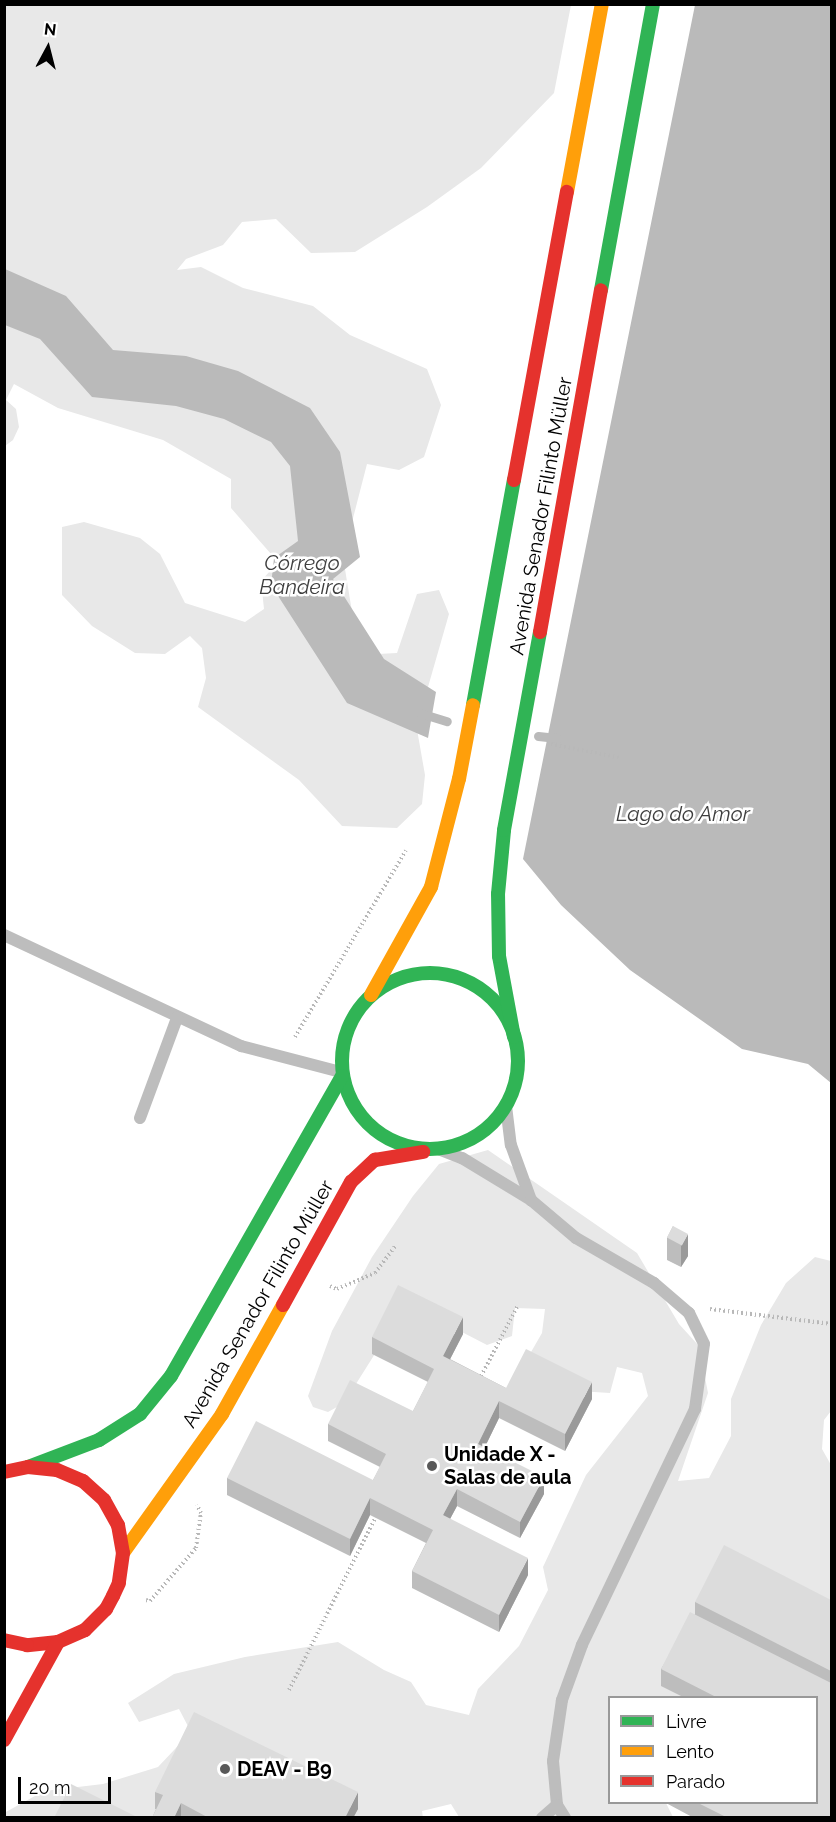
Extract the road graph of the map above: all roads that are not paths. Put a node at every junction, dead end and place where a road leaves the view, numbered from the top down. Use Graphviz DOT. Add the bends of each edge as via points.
graph roads {
  1 [pos="602,4"];
  2 [pos="653,4"];
  3 [pos="4,935"];
  4 [pos="371,995"];
  5 [pos="177,1018"];
  6 [pos="514,1037"];
  7 [pos="342,1074"];
  8 [pos="506,1106"];
  9 [pos="140,1118"];
  10 [pos="438,1149"];
  11 [pos="531,1200"];
  12 [pos="28,1467"];
  13 [pos="4,1472"];
  14 [pos="123,1553"];
  15 [pos="4,1640"];
  16 [pos="58,1642"];
  17 [pos="4,1740"];
  18 [pos="557,1805"];
  19 [pos="542,1818"];
  20 [pos="564,1818"];
  1 -- 4 [label="main road, Avenida Senador Filinto Müller" via="459,780 431,887"];
  2 -- 6 [label="main road, Avenida Senador Filinto Müller" via="504,830 498,894 499,956"];
  3 -- 5 [label="lane"];
  4 -- 6 [label="main road" via="396,980 424,974 454,976 481,990 495,1003"];
  4 -- 7 [label="main road" via="352,1018 342,1046"];
  5 -- 7 [label="lane" via="241,1046"];
  5 -- 9 [label="lane"];
  6 -- 8 [label="main road" via="518,1060"];
  7 -- 10 [label="main road" via="350,1101 366,1122 387,1138"];
  7 -- 12 [label="main road, Avenida Senador Filinto Müller" via="171,1376 140,1414 99,1440"];
  8 -- 10 [label="main road" via="472,1139"];
  8 -- 11 [label="lane" via="511,1145"];
  10 -- 11 [label="lane" via="462,1158"];
  10 -- 14 [label="main road, Avenida Senador Filinto Müller" via="375,1160 351,1182 222,1414"];
  11 -- 18 [label="lane" via="576,1238 654,1282 688,1313 704,1344 695,1409 582,1645 562,1700 553,1761"];
  12 -- 13 [label="main road"];
  12 -- 14 [label="main road" via="57,1470 83,1481 104,1500 118,1525"];
  14 -- 16 [label="main road" via="119,1583 106,1609 85,1630"];
  15 -- 16 [label="main road" via="27,1645"];
  16 -- 17 [label="main road"];
  18 -- 19 [label="lane"];
  18 -- 20 [label="lane"];
}
